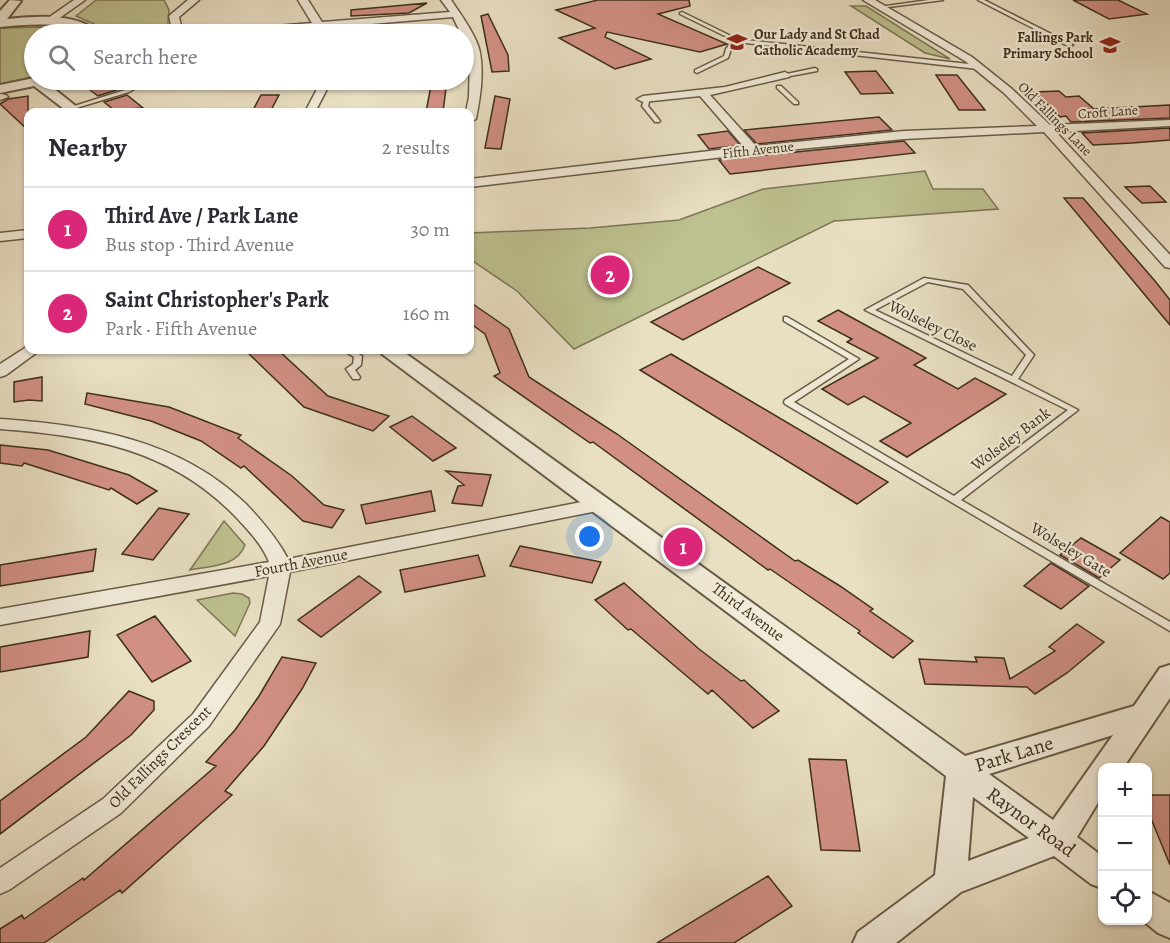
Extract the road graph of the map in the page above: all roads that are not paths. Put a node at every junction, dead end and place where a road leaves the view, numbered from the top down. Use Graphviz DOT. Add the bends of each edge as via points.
graph roads {
  1 [pos="80,0"];
  2 [pos="194,0"];
  3 [pos="303,0"];
  4 [pos="446,0"];
  5 [pos="868,0"];
  6 [pos="941,0"];
  7 [pos="980,0"];
  8 [pos="15,1"];
  9 [pos="881,8"];
  10 [pos="682,13"];
  11 [pos="456,14"];
  12 [pos="0,19"];
  13 [pos="15,22"];
  14 [pos="48,22"];
  15 [pos="0,23"];
  16 [pos="60,24"];
  17 [pos="176,24"];
  18 [pos="317,24"];
  19 [pos="371,24"];
  20 [pos="461,24"];
  21 [pos="736,40"];
  22 [pos="1070,45"];
  23 [pos="474,50"];
  24 [pos="978,67"];
  25 [pos="815,70"];
  26 [pos="697,71"];
  27 [pos="785,75"];
  28 [pos="767,80"];
  29 [pos="24,86"];
  30 [pos="779,87"];
  31 [pos="51,90"];
  32 [pos="129,90"];
  33 [pos="321,90"];
  34 [pos="702,92"];
  35 [pos="1,94"];
  36 [pos="645,98"];
  37 [pos="796,103"];
  38 [pos="72,108"];
  39 [pos="80,108"];
  40 [pos="312,108"];
  41 [pos="472,108"];
  42 [pos="657,121"];
  43 [pos="1170,123"];
  44 [pos="1048,130"];
  45 [pos="753,150"];
  46 [pos="474,183"];
  47 [pos="24,234"];
  48 [pos="0,237"];
  49 [pos="1170,264"];
  50 [pos="787,319"];
  51 [pos="25,354"];
  52 [pos="354,354"];
  53 [pos="395,354"];
  54 [pos="0,372"];
  55 [pos="356,377"];
  56 [pos="1013,380"];
  57 [pos="0,424"];
  58 [pos="956,499"];
  59 [pos="602,504"];
  60 [pos="281,567"];
  61 [pos="0,617"];
  62 [pos="1170,627"];
  63 [pos="1170,676"];
  64 [pos="1140,715"];
  65 [pos="1109,763"];
  66 [pos="961,770"];
  67 [pos="1098,778"];
  68 [pos="1057,841"];
  69 [pos="1098,871"];
  70 [pos="0,882"];
  71 [pos="950,882"];
  72 [pos="1152,909"];
  73 [pos="1170,922"];
  74 [pos="870,943"];
  1 -- 14 [label="street"];
  2 -- 17 [label="street" via="174,16"];
  3 -- 18 [label="street"];
  4 -- 11 [label="street"];
  5 -- 9 [label="street, Old Fallings Lane"];
  6 -- 9 [label="lane"];
  7 -- 22 [label="lane"];
  8 -- 12 [label="street"];
  8 -- 13 [label="street"];
  9 -- 24 [label="street, Old Fallings Lane"];
  10 -- 21 [label="lane"];
  11 -- 19 [label="street"];
  11 -- 20 [label="street"];
  13 -- 14 [label="street"];
  13 -- 15 [label="street"];
  14 -- 16 [label="street"];
  21 -- 24 [label="lane"];
  21 -- 26 [label="lane" via="726,57"];
  23 -- 41 [label="street"];
  24 -- 44 [label="street, Old Fallings Lane"];
  25 -- 27 [label="lane"];
  27 -- 28 [label="street"];
  28 -- 30 [label="street"];
  28 -- 34 [label="street"];
  29 -- 35 [label="street"];
  30 -- 37 [label="lane"];
  31 -- 38 [label="street"];
  32 -- 39 [label="lane"];
  33 -- 40 [label="street"];
  34 -- 36 [label="street"];
  34 -- 45 [label="street"];
  36 -- 42 [label="lane" via="645,106"];
  43 -- 44 [label="street, Croft Lane"];
  44 -- 45 [label="street, Fifth Avenue" via="904,135"];
  44 -- 49 [label="street, Old Fallings Lane"];
  45 -- 46 [label="street, Fifth Avenue"];
  47 -- 48 [label="street"];
  50 -- 58 [label="lane, Wolseley Gate" via="855,359 788,402"];
  51 -- 54 [label="street"];
  52 -- 55 [label="lane" via="358,356 357,365 350,369"];
  53 -- 59 [label="street, Third Avenue"];
  56 -- 56 [label="lane, Wolseley Close" via="1030,355 964,287 927,280 869,310"];
  56 -- 58 [label="lane, Wolseley Bank" via="1074,410"];
  57 -- 60 [label="street" via="81,432 167,457 229,496 263,536"];
  58 -- 62 [label="lane, Wolseley Gate"];
  59 -- 60 [label="street, Fourth Avenue"];
  59 -- 66 [label="street, Third Avenue"];
  60 -- 61 [label="street, Fourth Avenue"];
  60 -- 70 [label="street, Old Fallings Crescent" via="270,624 201,720 112,806"];
  63 -- 64 [label="street"];
  64 -- 65 [label="street"];
  64 -- 66 [label="street, Park Lane"];
  66 -- 68 [label="street, Raynor Road"];
  66 -- 71 [label="street, Park Lane"];
  67 -- 68 [label="street"];
  68 -- 69 [label="street, Raynor Road"];
  68 -- 71 [label="street"];
  71 -- 74 [label="street"];
  72 -- 73 [label="street"];
}
